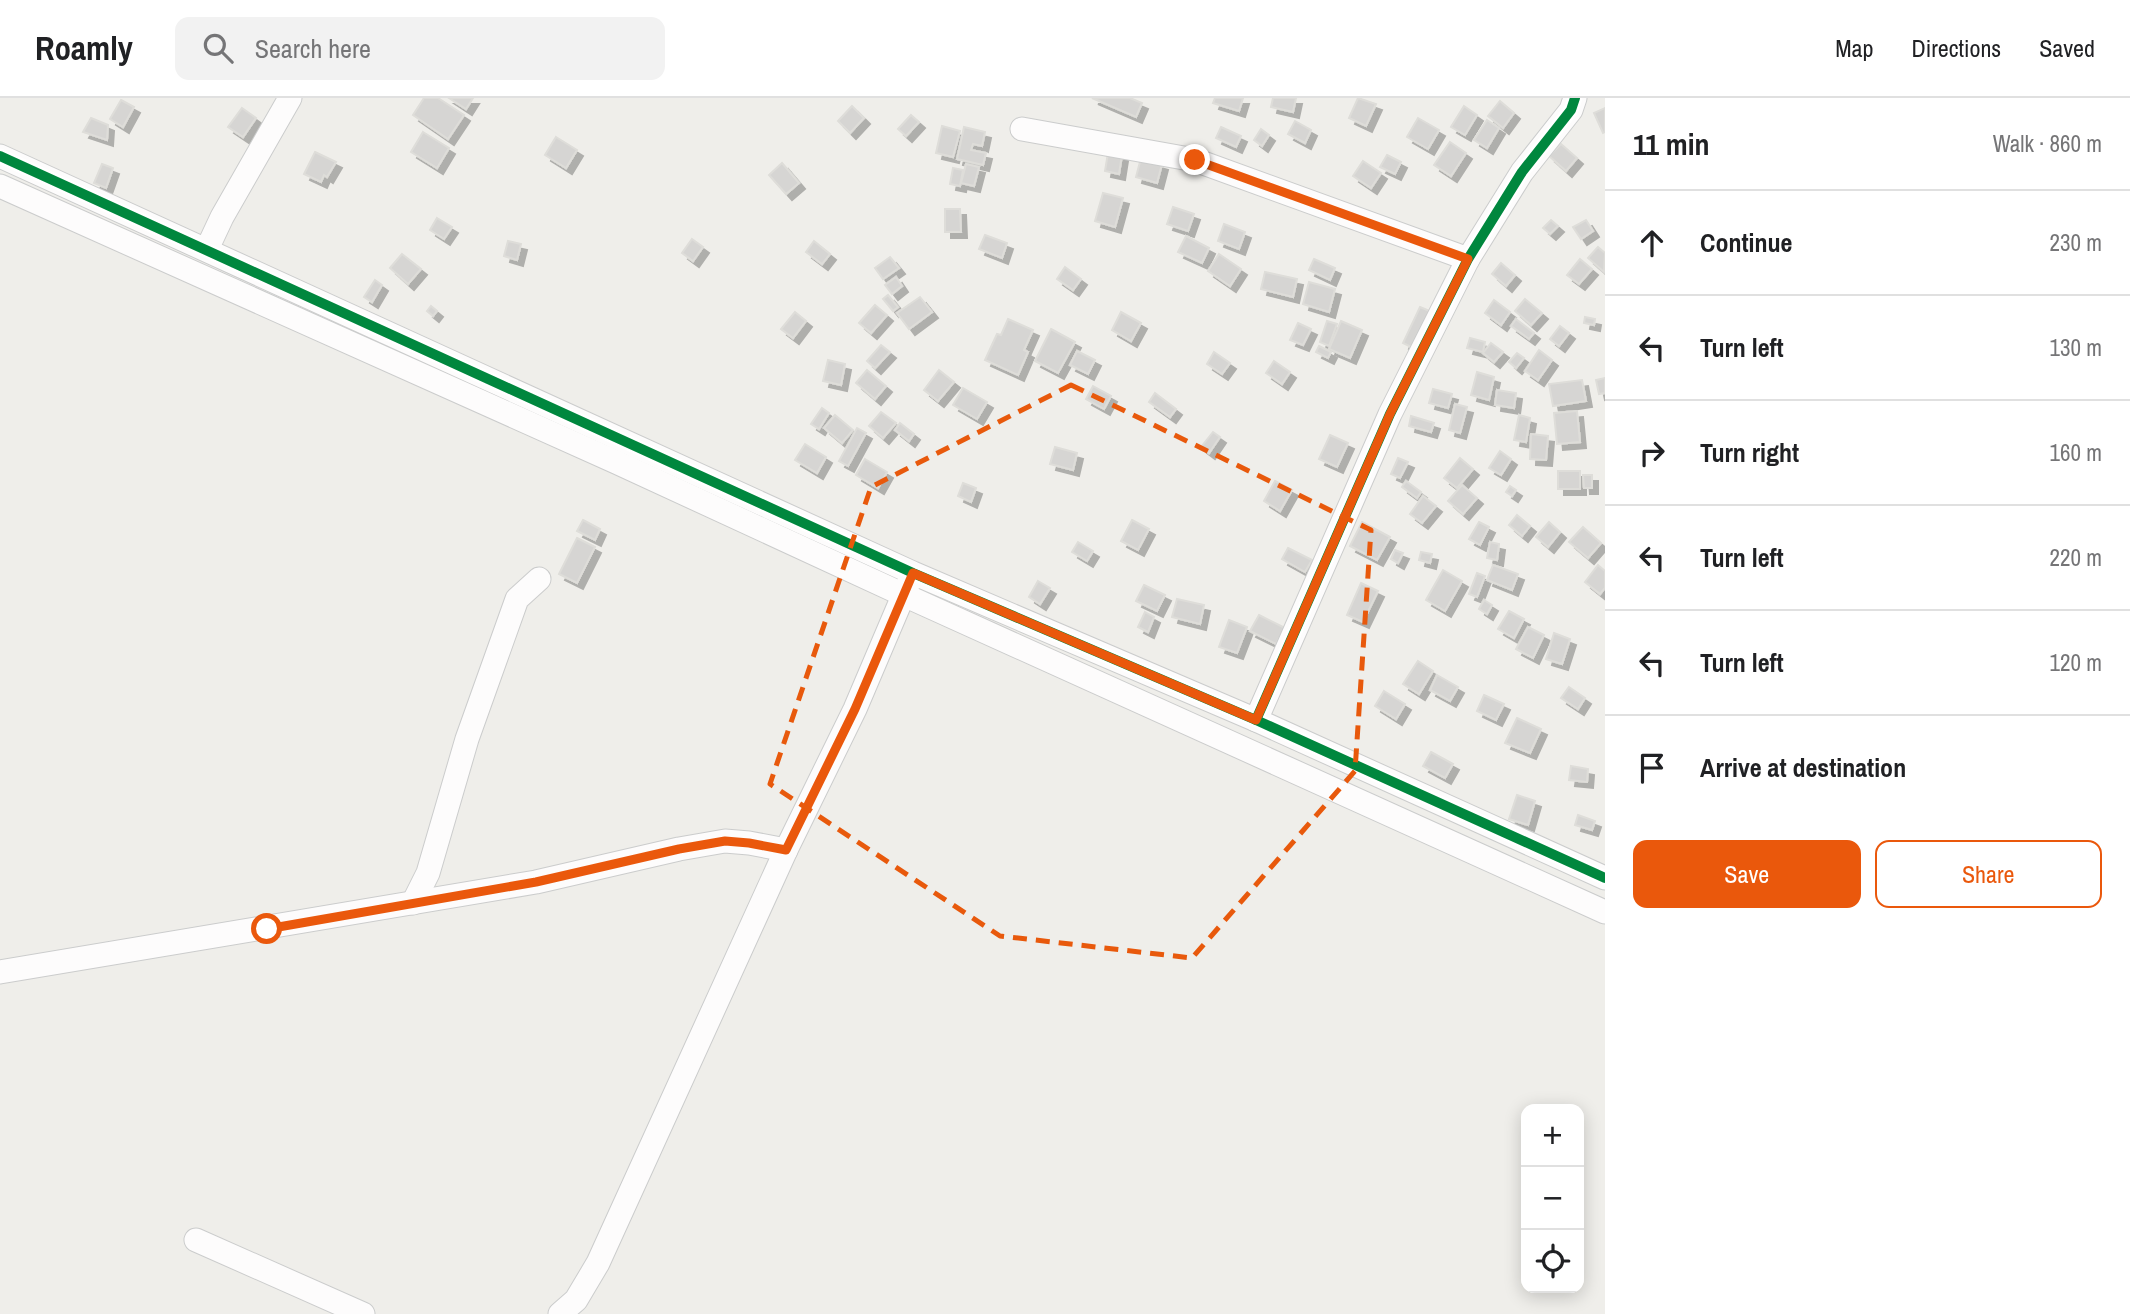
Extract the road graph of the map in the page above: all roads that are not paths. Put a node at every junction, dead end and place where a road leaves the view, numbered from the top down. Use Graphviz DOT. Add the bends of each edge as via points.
graph roads {
  1 [pos="290,98"];
  2 [pos="1575,98"];
  3 [pos="1022,130"];
  4 [pos="0,156"];
  5 [pos="0,186"];
  6 [pos="207,249"];
  7 [pos="1468,259"];
  8 [pos="913,573"];
  9 [pos="538,579"];
  10 [pos="904,595"];
  11 [pos="1256,720"];
  12 [pos="786,850"];
  13 [pos="1605,878"];
  14 [pos="413,904"];
  15 [pos="1605,912"];
  16 [pos="0,972"];
  17 [pos="196,1240"];
  18 [pos="363,1314"];
  19 [pos="560,1314"];
  1 -- 6 [label="street"];
  2 -- 7 [label="street"];
  3 -- 7 [label="street" via="1195,160"];
  4 -- 6 [label="street"];
  5 -- 10 [label="street"];
  6 -- 8 [label="street"];
  7 -- 11 [label="street" via="1390,414"];
  8 -- 10 [label="street"];
  8 -- 11 [label="street"];
  9 -- 14 [label="street" via="517,599 467,738 428,873"];
  10 -- 12 [label="street"];
  10 -- 15 [label="street"];
  11 -- 13 [label="street"];
  12 -- 14 [label="street" via="725,841"];
  12 -- 19 [label="street" via="598,1263 576,1300"];
  14 -- 16 [label="street"];
  17 -- 18 [label="street"];
}
